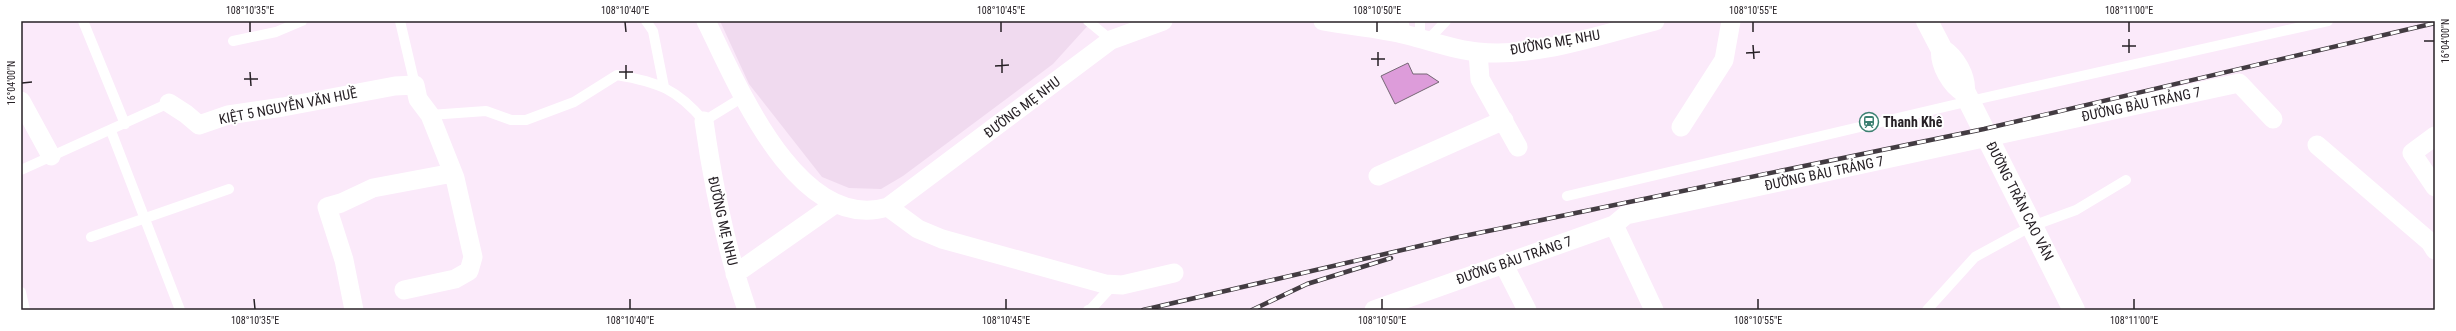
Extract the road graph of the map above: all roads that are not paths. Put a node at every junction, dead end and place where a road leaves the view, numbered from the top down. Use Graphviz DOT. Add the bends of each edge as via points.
graph roads {
  1 [pos="83,21"];
  2 [pos="302,21"];
  3 [pos="400,21"];
  4 [pos="646,21"];
  5 [pos="706,21"];
  6 [pos="1088,21"];
  7 [pos="1163,21"];
  8 [pos="1323,21"];
  9 [pos="1420,21"];
  10 [pos="1446,21"];
  11 [pos="1655,21"];
  12 [pos="1731,21"];
  13 [pos="1927,21"];
  14 [pos="2328,21"];
  15 [pos="1616,26"];
  16 [pos="1414,34"];
  17 [pos="1111,40"];
  18 [pos="233,41"];
  19 [pos="1478,52"];
  20 [pos="415,86"];
  21 [pos="664,87"];
  22 [pos="1967,96"];
  23 [pos="743,97"];
  24 [pos="21,101"];
  25 [pos="169,104"];
  26 [pos="430,115"];
  27 [pos="2273,119"];
  28 [pos="1504,120"];
  29 [pos="704,121"];
  30 [pos="126,124"];
  31 [pos="1680,127"];
  32 [pos="111,130"];
  33 [pos="2435,136"];
  34 [pos="1988,138"];
  35 [pos="2317,145"];
  36 [pos="1518,147"];
  37 [pos="51,156"];
  38 [pos="21,170"];
  39 [pos="453,173"];
  40 [pos="1378,176"];
  41 [pos="2126,180"];
  42 [pos="2435,187"];
  43 [pos="230,189"];
  44 [pos="1567,196"];
  45 [pos="835,204"];
  46 [pos="888,207"];
  47 [pos="146,217"];
  48 [pos="1614,225"];
  49 [pos="2032,226"];
  50 [pos="92,237"];
  51 [pos="2435,250"];
  52 [pos="1504,266"];
  53 [pos="1174,273"];
  54 [pos="735,274"];
  55 [pos="1113,285"];
  56 [pos="404,290"];
  57 [pos="21,292"];
  58 [pos="1399,305"];
  59 [pos="25,310"];
  60 [pos="180,310"];
  61 [pos="354,310"];
  62 [pos="747,310"];
  63 [pos="1088,310"];
  64 [pos="1374,310"];
  65 [pos="1527,310"];
  66 [pos="1654,310"];
  67 [pos="1927,310"];
  68 [pos="2074,310"];
  1 -- 30 [label="lane"];
  2 -- 18 [label="lane" via="276,32"];
  3 -- 20 [label="lane"];
  4 -- 21 [label="lane" via="653,32"];
  5 -- 23 [label="street, ĐƯỜNG MẸ NHU"];
  6 -- 17 [label="lane"];
  7 -- 17 [label="street, ĐƯỜNG MẸ NHU"];
  8 -- 16 [label="street, ĐƯỜNG MẸ NHU"];
  9 -- 16 [label="lane"];
  10 -- 16 [label="lane"];
  11 -- 15 [label="street, ĐƯỜNG MẸ NHU"];
  12 -- 31 [label="street" via="1724,60"];
  13 -- 22 [label="main road, ĐƯỜNG TRẦN CAO VÂN" via="1942,50 1941,60 1957,87"];
  14 -- 22 [label="lane"];
  15 -- 19 [label="street, ĐƯỜNG MẸ NHU" via="1521,52"];
  16 -- 19 [label="street, ĐƯỜNG MẸ NHU"];
  17 -- 46 [label="street, ĐƯỜNG MẸ NHU"];
  19 -- 28 [label="street" via="1480,79"];
  20 -- 25 [label="street, KIỆT 5 NGUYỄN VĂN HUỀ" via="395,86 228,115 199,125"];
  20 -- 26 [label="street" via="418,99"];
  21 -- 26 [label="lane" via="617,75 574,102 526,120 510,120 486,111"];
  21 -- 29 [label="lane" via="687,101"];
  22 -- 34 [label="main road, ĐƯỜNG TRẦN CAO VÂN"];
  22 -- 44 [label="lane"];
  23 -- 29 [label="lane"];
  23 -- 45 [label="street, ĐƯỜNG MẸ NHU" via="788,165 812,188"];
  24 -- 37 [label="street"];
  25 -- 30 [label="lane"];
  26 -- 39 [label="street"];
  27 -- 34 [label="street, ĐƯỜNG BÀU TRẢNG 7" via="2239,83"];
  28 -- 36 [label="street"];
  28 -- 40 [label="street"];
  29 -- 54 [label="street, ĐƯỜNG MẸ NHU" via="712,176"];
  30 -- 32 [label="lane"];
  32 -- 37 [label="lane"];
  32 -- 47 [label="lane"];
  33 -- 42 [label="street" via="2412,153"];
  34 -- 48 [label="street, ĐƯỜNG BÀU TRẢNG 7" via="1626,215"];
  34 -- 49 [label="main road, ĐƯỜNG TRẦN CAO VÂN"];
  35 -- 51 [label="street" via="2430,242"];
  37 -- 38 [label="lane"];
  39 -- 56 [label="street" via="473,257 469,271 455,279"];
  39 -- 61 [label="street" via="377,186 341,204 327,206 344,260"];
  41 -- 49 [label="lane" via="2076,210"];
  43 -- 47 [label="lane"];
  45 -- 46 [label="street, ĐƯỜNG MẸ NHU" via="865,212"];
  45 -- 54 [label="street, ĐƯỜNG MẸ NHU"];
  46 -- 55 [label="street" via="918,229 942,239"];
  47 -- 50 [label="lane"];
  47 -- 60 [label="lane"];
  48 -- 52 [label="street, ĐƯỜNG BÀU TRẢNG 7"];
  48 -- 66 [label="street"];
  49 -- 67 [label="lane" via="1975,257"];
  49 -- 68 [label="main road, ĐƯỜNG TRẦN CAO VÂN"];
  52 -- 58 [label="street, ĐƯỜNG BÀU TRẢNG 7"];
  52 -- 65 [label="street"];
  53 -- 55 [label="street"];
  54 -- 62 [label="street, ĐƯỜNG MẸ NHU"];
  55 -- 63 [label="lane"];
  57 -- 59 [label="lane"];
  58 -- 64 [label="street, ĐƯỜNG BÀU TRẢNG 7"];
}
